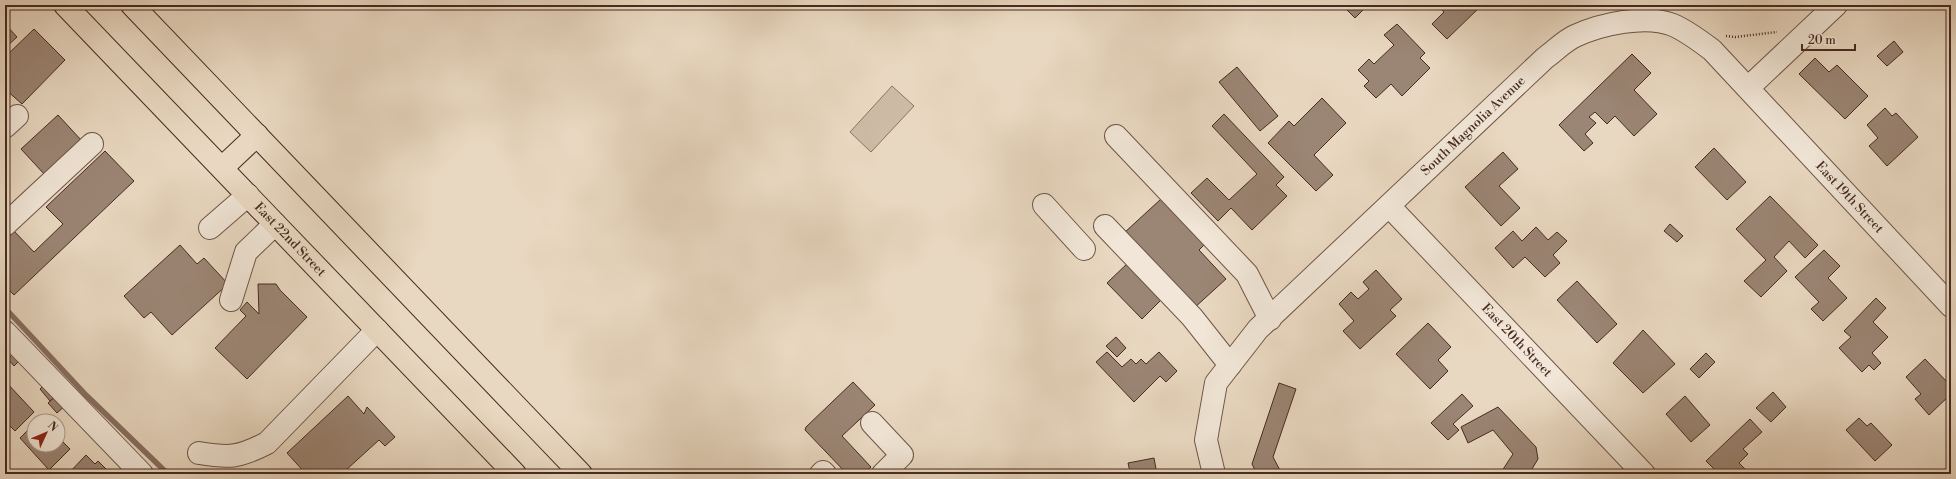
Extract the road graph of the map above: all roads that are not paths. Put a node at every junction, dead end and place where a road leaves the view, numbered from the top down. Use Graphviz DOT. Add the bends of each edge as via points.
graph roads {
  1 [pos="65,5"];
  2 [pos="132,5"];
  3 [pos="1836,5"];
  4 [pos="1748,88"];
  5 [pos="257,136"];
  6 [pos="1116,136"];
  7 [pos="92,144"];
  8 [pos="222,168"];
  9 [pos="248,195"];
  10 [pos="1044,205"];
  11 [pos="1390,207"];
  12 [pos="275,224"];
  13 [pos="5,225"];
  14 [pos="1105,226"];
  15 [pos="210,228"];
  16 [pos="1084,249"];
  17 [pos="231,300"];
  18 [pos="1951,306"];
  19 [pos="1270,319"];
  20 [pos="377,330"];
  21 [pos="5,332"];
  22 [pos="1230,365"];
  23 [pos="872,424"];
  24 [pos="199,453"];
  25 [pos="142,474"];
  26 [pos="515,474"];
  27 [pos="581,474"];
  28 [pos="821,474"];
  29 [pos="824,474"];
  30 [pos="883,474"];
  31 [pos="1214,474"];
  32 [pos="1644,474"];
  1 -- 8 [label="main road, East 22nd Street"];
  2 -- 5 [label="main road"];
  3 -- 4 [label="street"];
  4 -- 11 [label="street, South Magnolia Avenue" via="1712,50 1672,25 1640,20 1608,24 1574,36 1546,58"];
  4 -- 18 [label="street, East 19th Street"];
  5 -- 8 [label="main road"];
  5 -- 27 [label="main road"];
  6 -- 19 [label="street" via="1247,274"];
  7 -- 13 [label="street"];
  8 -- 9 [label="main road, East 22nd Street"];
  9 -- 12 [label="main road, East 22nd Street"];
  9 -- 15 [label="street"];
  10 -- 16 [label="street"];
  11 -- 19 [label="street, South Magnolia Avenue"];
  11 -- 32 [label="street, East 20th Street"];
  12 -- 17 [label="street" via="246,252"];
  12 -- 20 [label="main road, East 22nd Street"];
  14 -- 22 [label="street" via="1192,317"];
  19 -- 22 [label="street, South Magnolia Avenue" via="1258,329"];
  20 -- 24 [label="street" via="267,443 226,458"];
  20 -- 26 [label="main road, East 22nd Street"];
  21 -- 25 [label="street"];
  22 -- 31 [label="street, South Magnolia Avenue" via="1216,383 1206,440"];
  23 -- 30 [label="street" via="902,455"];
  28 -- 29 [label="street"];
}
